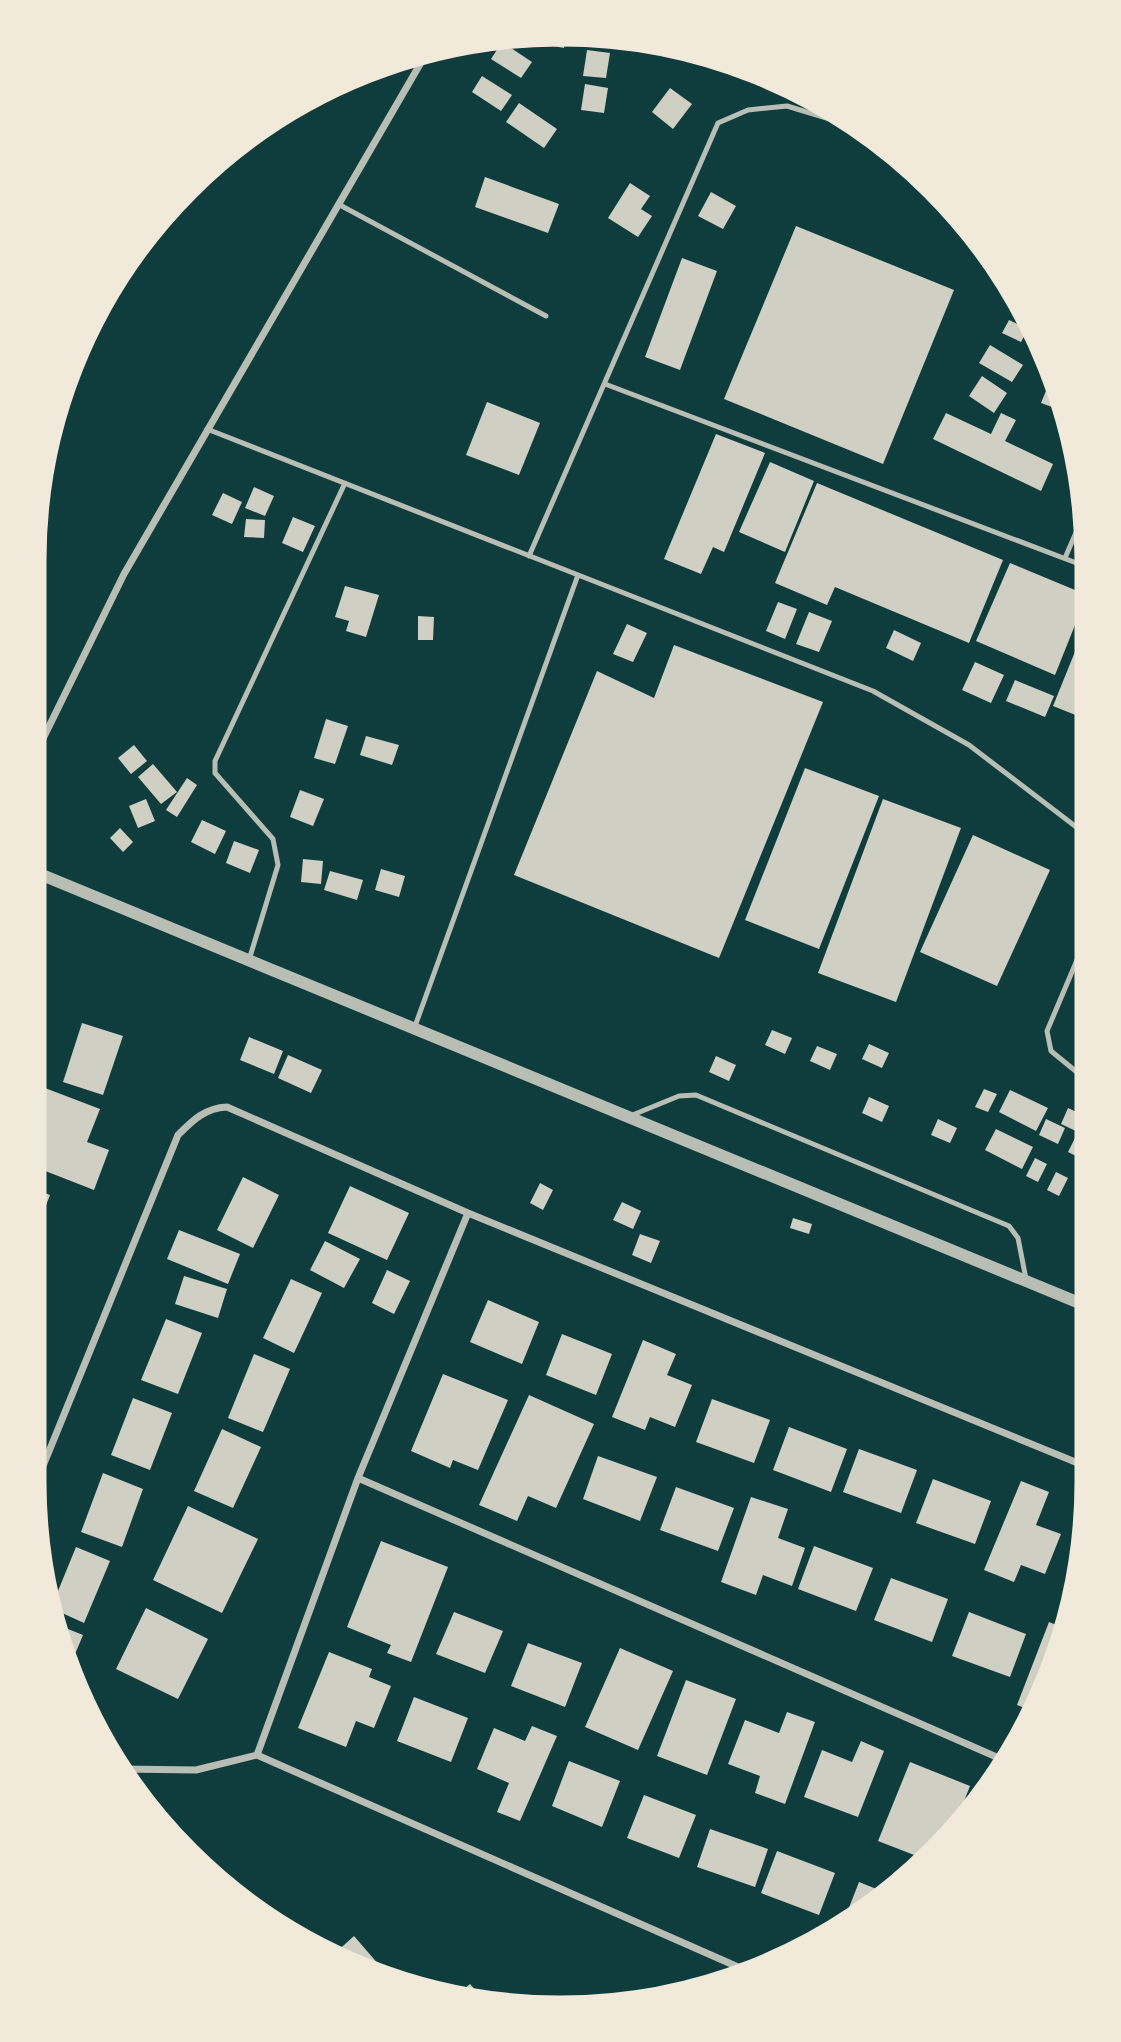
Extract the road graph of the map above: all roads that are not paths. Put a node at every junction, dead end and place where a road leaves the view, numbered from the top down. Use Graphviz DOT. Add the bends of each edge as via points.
graph roads {
  1 [pos="422,61"];
  2 [pos="836,121"];
  3 [pos="338,204"];
  4 [pos="546,316"];
  5 [pos="605,384"];
  6 [pos="207,429"];
  7 [pos="345,483"];
  8 [pos="1078,528"];
  9 [pos="529,556"];
  10 [pos="1065,558"];
  11 [pos="1079,564"];
  12 [pos="578,575"];
  13 [pos="42,741"];
  14 [pos="1079,829"];
  15 [pos="42,875"];
  16 [pos="1079,955"];
  17 [pos="249,960"];
  18 [pos="414,1028"];
  19 [pos="1079,1074"];
  20 [pos="630,1116"];
  21 [pos="468,1213"];
  22 [pos="1027,1282"];
  23 [pos="1079,1303"];
  24 [pos="1079,1463"];
  25 [pos="42,1468"];
  26 [pos="358,1478"];
  27 [pos="257,1755"];
  28 [pos="999,1758"];
  29 [pos="128,1769"];
  30 [pos="740,1968"];
  1 -- 3 [label="street"];
  2 -- 5 [label="lane" via="787,106 748,110 718,123"];
  3 -- 4 [label="lane"];
  3 -- 6 [label="street"];
  5 -- 9 [label="lane"];
  5 -- 10 [label="lane"];
  6 -- 7 [label="lane"];
  6 -- 13 [label="street" via="124,574"];
  7 -- 9 [label="lane"];
  7 -- 17 [label="lane" via="215,761 215,773 273,839 277,850 278,865"];
  8 -- 10 [label="lane"];
  9 -- 12 [label="lane"];
  10 -- 11 [label="lane"];
  12 -- 14 [label="lane" via="873,691 969,745"];
  12 -- 18 [label="lane"];
  15 -- 17 [label="street"];
  16 -- 19 [label="lane" via="1047,1031 1051,1051"];
  17 -- 18 [label="street"];
  18 -- 20 [label="street"];
  20 -- 22 [label="street"];
  20 -- 22 [label="lane" via="679,1096 696,1095 1009,1226 1017,1238"];
  21 -- 24 [label="street"];
  21 -- 25 [label="street" via="227,1107 210,1109 178,1135"];
  21 -- 26 [label="street"];
  22 -- 23 [label="street"];
  26 -- 27 [label="street"];
  26 -- 28 [label="street"];
  27 -- 29 [label="street" via="196,1770"];
  27 -- 30 [label="street"];
}
